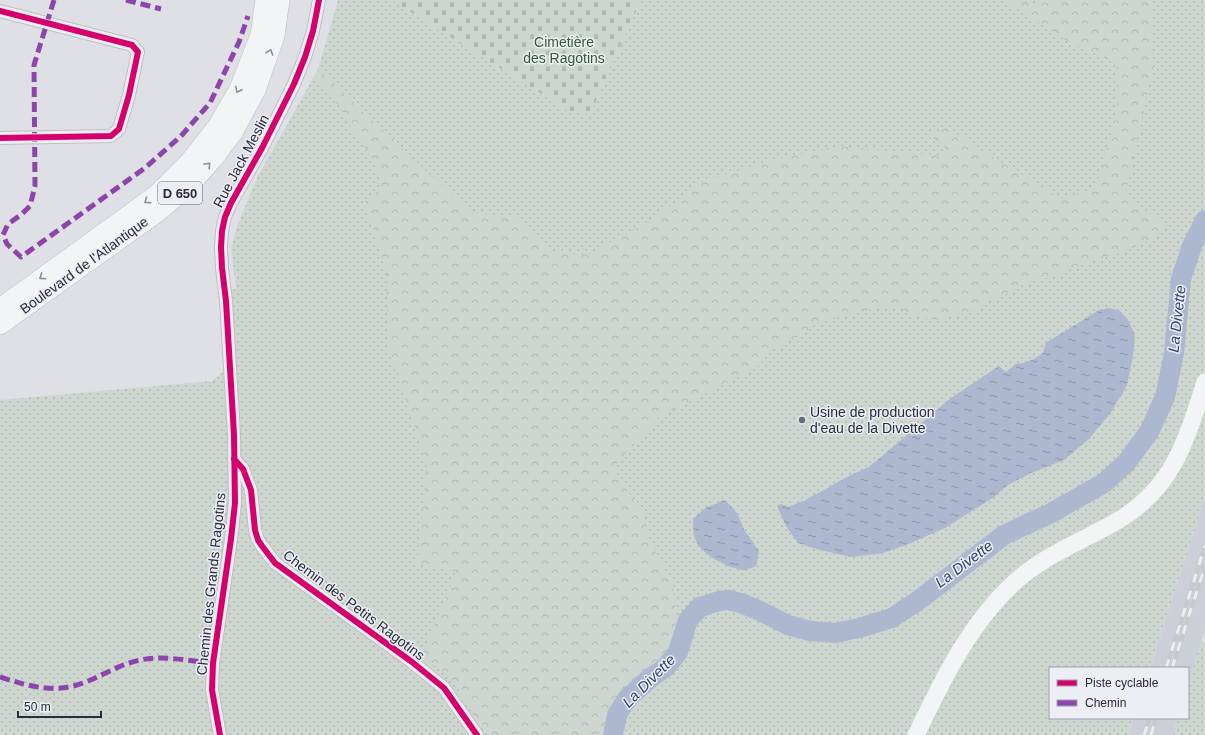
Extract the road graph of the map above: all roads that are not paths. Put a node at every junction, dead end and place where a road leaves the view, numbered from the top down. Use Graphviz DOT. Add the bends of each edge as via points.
graph roads {
  1 [pos="265,0"];
  2 [pos="280,0"];
  3 [pos="319,0"];
  4 [pos="0,11"];
  5 [pos="0,138"];
  6 [pos="0,308"];
  7 [pos="0,325"];
  8 [pos="1205,382"];
  9 [pos="234,459"];
  10 [pos="220,735"];
  11 [pos="477,735"];
  12 [pos="916,735"];
  1 -- 6 [label="main road, Boulevard de l'Atlantique / D 650, one-way" via="260,35 239,89 216,128 190,162 156,195"];
  7 -- 2 [label="main road, Boulevard de l'Atlantique / D 650, one-way" via="158,212 189,186 214,158 234,131 256,90 275,36"];
  3 -- 9 [label="street, Rue Jack Meslin" via="313,31 294,84 231,203 222,232 221,261 226,301"];
  4 -- 5 [label="street" via="132,45 138,52 119,129 111,136"];
  8 -- 12 [label="main road" via="1182,448 1163,481 1134,510 1037,565 1002,595 979,623 955,660"];
  9 -- 10 [label="street, Chemin des Grands Ragotins" via="235,503 213,663 212,690"];
  9 -- 11 [label="street, Chemin des Petits Ragotins" via="243,469 251,490 258,540 275,563 444,688"];
}
